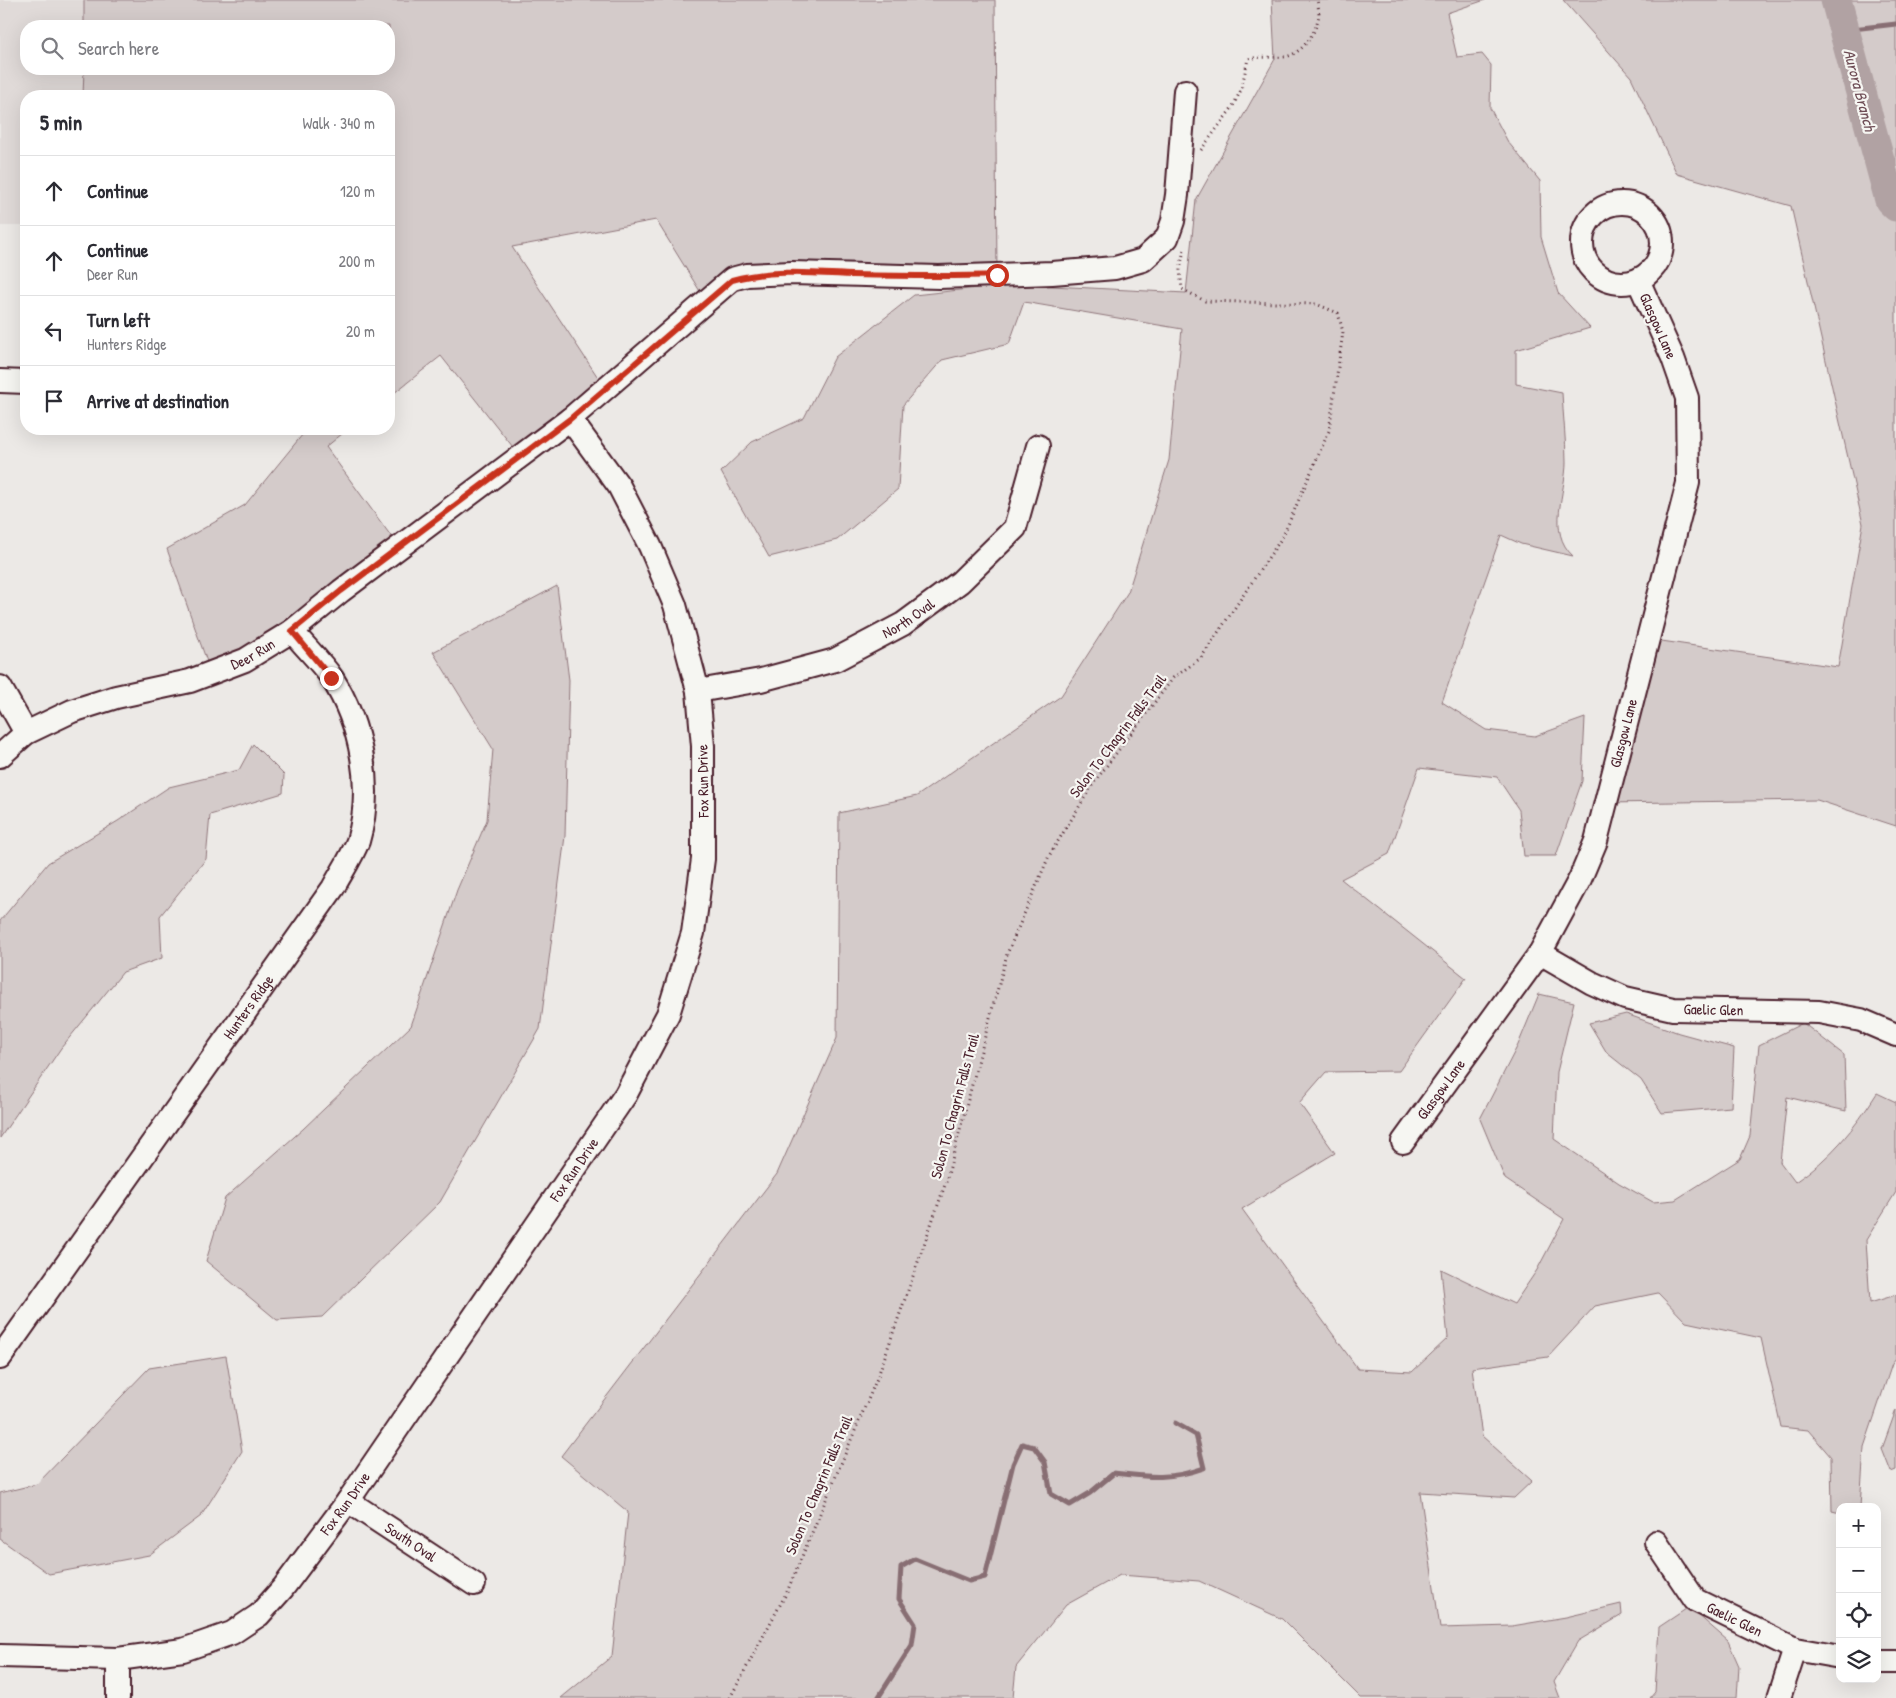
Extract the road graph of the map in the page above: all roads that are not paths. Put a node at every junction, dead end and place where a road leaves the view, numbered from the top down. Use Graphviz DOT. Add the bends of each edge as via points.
graph roads {
  1 [pos="1185,91"];
  2 [pos="1638,280"];
  3 [pos="0,381"];
  4 [pos="20,382"];
  5 [pos="570,419"];
  6 [pos="1038,446"];
  7 [pos="292,631"];
  8 [pos="0,687"];
  9 [pos="698,691"];
  10 [pos="26,733"];
  11 [pos="0,756"];
  12 [pos="1540,953"];
  13 [pos="1896,1035"];
  14 [pos="1403,1142"];
  15 [pos="0,1358"];
  16 [pos="348,1501"];
  17 [pos="1656,1542"];
  18 [pos="474,1584"];
  19 [pos="1795,1649"];
  20 [pos="0,1656"];
  21 [pos="1836,1656"];
  22 [pos="118,1658"];
  23 [pos="1881,1662"];
  24 [pos="1896,1662"];
  25 [pos="118,1698"];
  26 [pos="1779,1698"];
  1 -- 5 [label="street, Deer Run" via="1173,222 1167,238 1143,260 1115,268 1052,273 939,277 747,275 732,280 706,301"];
  2 -- 12 [label="street, Glasgow Lane" via="1688,398 1688,483 1596,841 1580,879"];
  3 -- 4 [label="street"];
  5 -- 7 [label="street, Deer Run"];
  5 -- 9 [label="street, Fox Run Drive" via="619,486 650,546 675,605"];
  6 -- 9 [label="street, North Oval" via="1015,528 960,582 903,624 835,660 761,680"];
  7 -- 10 [label="street, Deer Run" via="245,660 190,681 116,696 72,711"];
  7 -- 15 [label="street, Hunters Ridge" via="331,678 356,725 365,799 357,841 333,888"];
  8 -- 10 [label="street"];
  9 -- 16 [label="street, Fox Run Drive" via="703,746 703,859 693,932 668,1014 626,1094"];
  10 -- 11 [label="street, Deer Run"];
  12 -- 13 [label="street, Gaelic Glen" via="1625,998 1664,1007 1819,1012 1861,1020"];
  12 -- 14 [label="street, Glasgow Lane"];
  16 -- 18 [label="street, South Oval"];
  16 -- 22 [label="street, Fox Run Drive" via="259,1615 232,1633 184,1650"];
  17 -- 19 [label="street, Gaelic Glen" via="1695,1600"];
  19 -- 21 [label="street, Gaelic Glen"];
  19 -- 26 [label="street"];
  20 -- 22 [label="street, Fox Run Drive"];
  22 -- 25 [label="street"];
  23 -- 24 [label="street"];
}
